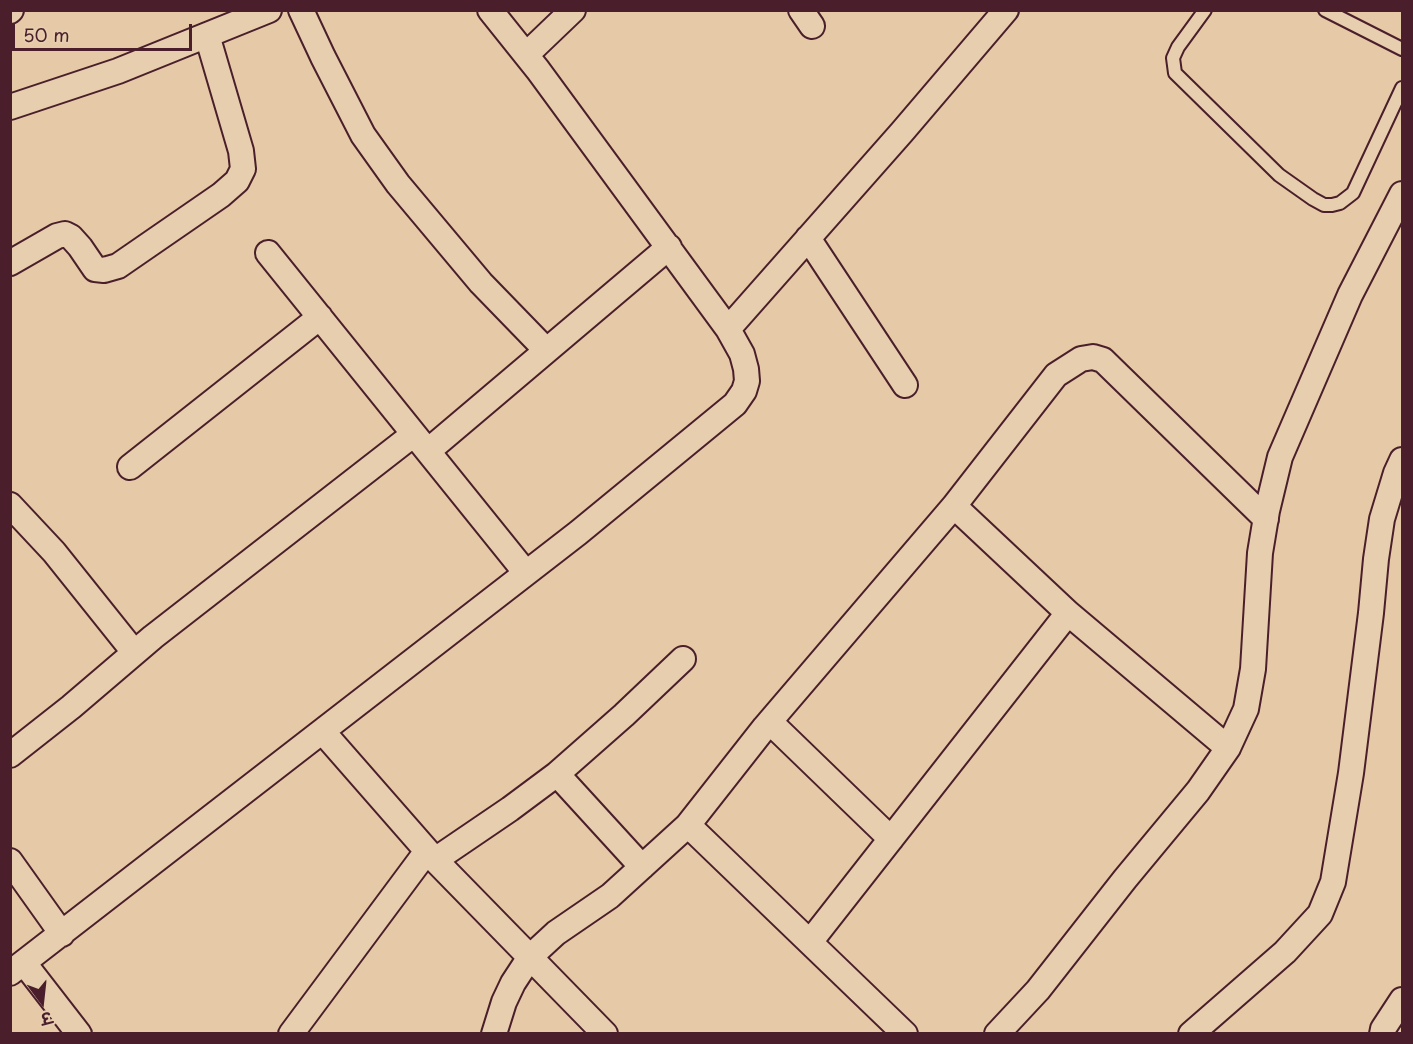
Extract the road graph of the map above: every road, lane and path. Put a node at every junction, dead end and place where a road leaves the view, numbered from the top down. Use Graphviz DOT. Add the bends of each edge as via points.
graph roads {
  1 [pos="269,10"];
  2 [pos="301,10"];
  3 [pos="490,10"];
  4 [pos="573,10"];
  5 [pos="1006,10"];
  6 [pos="1205,10"];
  7 [pos="1325,10"];
  8 [pos="207,35"];
  9 [pos="1402,49"];
  10 [pos="526,56"];
  11 [pos="1402,88"];
  12 [pos="10,107"];
  13 [pos="1402,194"];
  14 [pos="808,238"];
  15 [pos="669,247"];
  16 [pos="268,254"];
  17 [pos="10,263"];
  18 [pos="320,317"];
  19 [pos="728,329"];
  20 [pos="546,350"];
  21 [pos="905,385"];
  22 [pos="421,442"];
  23 [pos="1402,460"];
  24 [pos="130,467"];
  25 [pos="10,505"];
  26 [pos="954,506"];
  27 [pos="1266,519"];
  28 [pos="526,573"];
  29 [pos="1068,613"];
  30 [pos="134,652"];
  31 [pos="683,659"];
  32 [pos="770,722"];
  33 [pos="323,732"];
  34 [pos="1228,748"];
  35 [pos="10,755"];
  36 [pos="557,774"];
  37 [pos="688,825"];
  38 [pos="891,839"];
  39 [pos="431,856"];
  40 [pos="10,861"];
  41 [pos="642,867"];
  42 [pos="62,934"];
  43 [pos="810,942"];
  44 [pos="530,957"];
  45 [pos="17,968"];
  46 [pos="1402,1000"];
  47 [pos="79,1034"];
  48 [pos="291,1034"];
  49 [pos="494,1034"];
  50 [pos="605,1034"];
  51 [pos="905,1034"];
  52 [pos="997,1034"];
  53 [pos="1191,1034"];
  54 [pos="1382,1034"];
  1 -- 8 [label="street"];
  2 -- 20 [label="street" via="363,135 398,184 481,283"];
  3 -- 10 [label="street"];
  4 -- 10 [label="street"];
  5 -- 14 [label="street"];
  6 -- 11 [label="lane" via="1178,47 1173,58 1175,73 1279,175 1324,205 1340,203 1353,193"];
  7 -- 9 [label="lane"];
  8 -- 12 [label="street" via="118,71"];
  8 -- 17 [label="street" via="241,151 243,169 237,181 118,266 95,269 65,234"];
  10 -- 15 [label="street"];
  13 -- 27 [label="street" via="1350,294 1280,457"];
  14 -- 19 [label="street"];
  14 -- 21 [label="street"];
  15 -- 19 [label="street"];
  15 -- 20 [label="street"];
  16 -- 18 [label="street"];
  18 -- 22 [label="street"];
  18 -- 24 [label="street"];
  19 -- 28 [label="street" via="746,369 744,391 735,404"];
  20 -- 22 [label="street"];
  22 -- 28 [label="street"];
  22 -- 30 [label="street"];
  23 -- 53 [label="street" via="1380,529 1351,773 1333,882 1320,914 1285,952"];
  25 -- 30 [label="street" via="54,552"];
  26 -- 27 [label="street" via="1056,375 1081,358 1093,357 1103,360"];
  26 -- 29 [label="street"];
  26 -- 32 [label="street"];
  27 -- 34 [label="street" via="1260,553 1253,669 1246,708"];
  28 -- 33 [label="street"];
  29 -- 34 [label="street"];
  29 -- 38 [label="street"];
  30 -- 35 [label="street"];
  31 -- 36 [label="street"];
  32 -- 37 [label="street"];
  32 -- 38 [label="street"];
  33 -- 39 [label="street"];
  33 -- 42 [label="street"];
  34 -- 52 [label="street" via="1038,990"];
  36 -- 39 [label="street" via="510,809"];
  36 -- 41 [label="street"];
  37 -- 41 [label="street"];
  37 -- 43 [label="street"];
  38 -- 43 [label="street"];
  39 -- 44 [label="street"];
  39 -- 48 [label="street"];
  40 -- 42 [label="street"];
  41 -- 44 [label="street"];
  42 -- 45 [label="street"];
  43 -- 51 [label="street"];
  44 -- 49 [label="street" via="504,1002"];
  44 -- 50 [label="street"];
  45 -- 47 [label="street"];
  46 -- 54 [label="street"];
}
